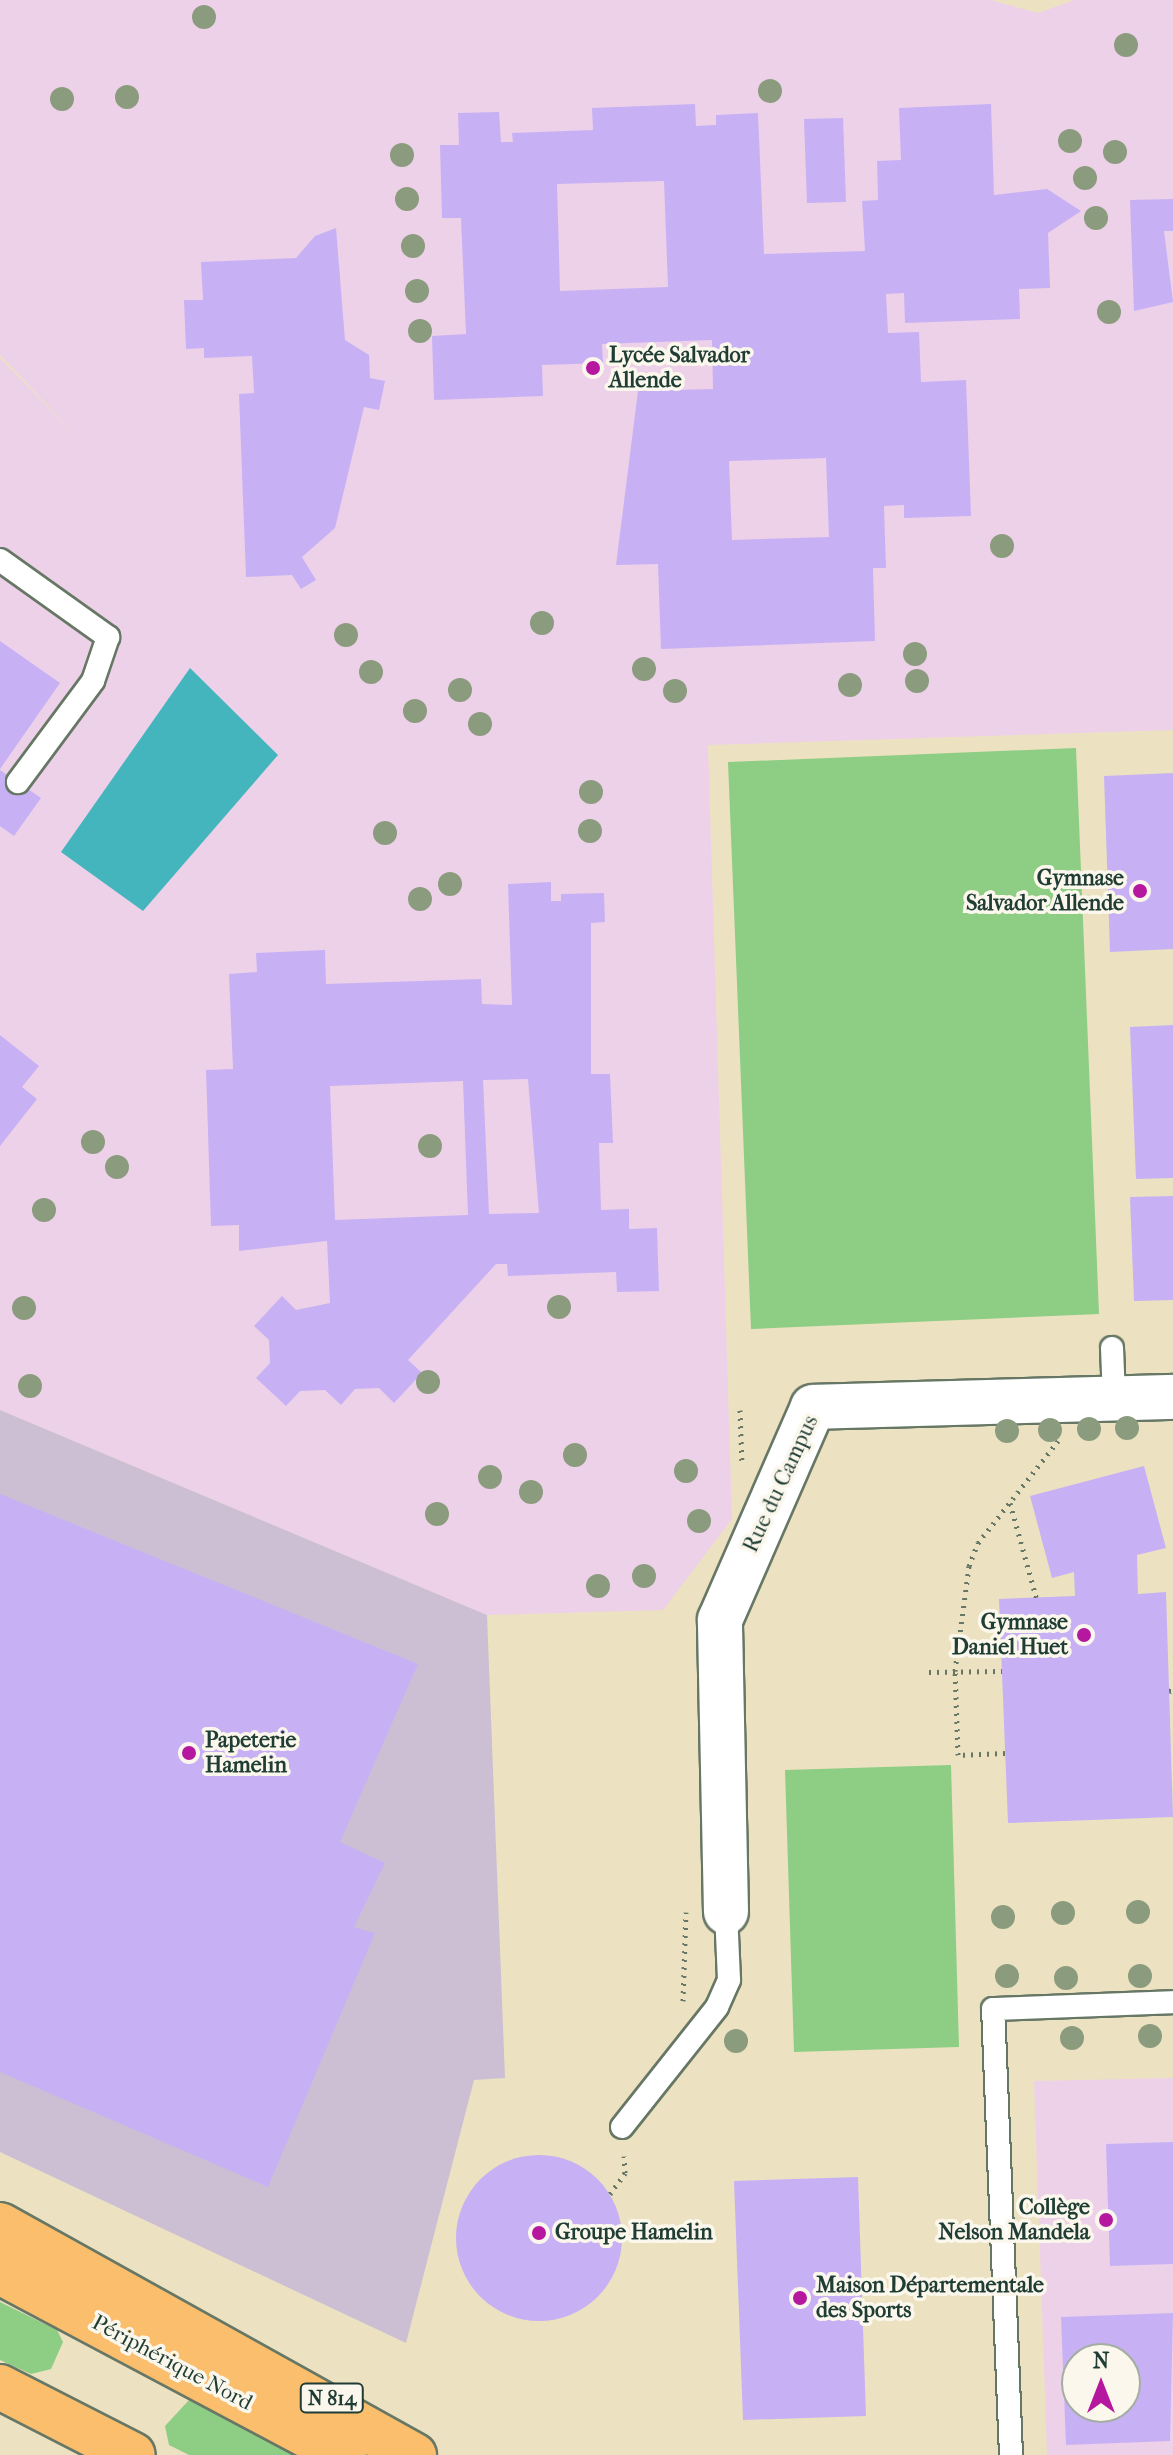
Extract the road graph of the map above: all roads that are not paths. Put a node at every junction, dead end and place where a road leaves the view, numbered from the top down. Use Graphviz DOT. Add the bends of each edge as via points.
graph roads {
  1 [pos="0,560"];
  2 [pos="18,782"];
  3 [pos="1112,1348"];
  4 [pos="1173,1397"];
  5 [pos="1104,1398"];
  6 [pos="726,1912"];
  7 [pos="1173,2002"];
  8 [pos="622,2127"];
  9 [pos="0,2225"];
  10 [pos="0,2272"];
  11 [pos="217,2341"];
  12 [pos="0,2387"];
  13 [pos="133,2455"];
  14 [pos="344,2455"];
  15 [pos="414,2455"];
  16 [pos="448,2455"];
  17 [pos="1011,2455"];
  1 -- 2 [label="lane" via="108,637 93,681"];
  3 -- 5 [label="lane"];
  4 -- 5 [label="street, Rue du Campus"];
  5 -- 6 [label="street, Rue du Campus" via="813,1407 720,1620"];
  6 -- 8 [label="lane" via="729,1980 717,2007"];
  7 -- 17 [label="lane" via="993,2009"];
  9 -- 11 [label="highway, N 814"];
  10 -- 14 [label="highway, Périphérique Nord / N 814"];
  11 -- 15 [label="highway, N 814"];
  11 -- 16 [label="highway, N 814"];
  12 -- 13 [label="highway"];
}
